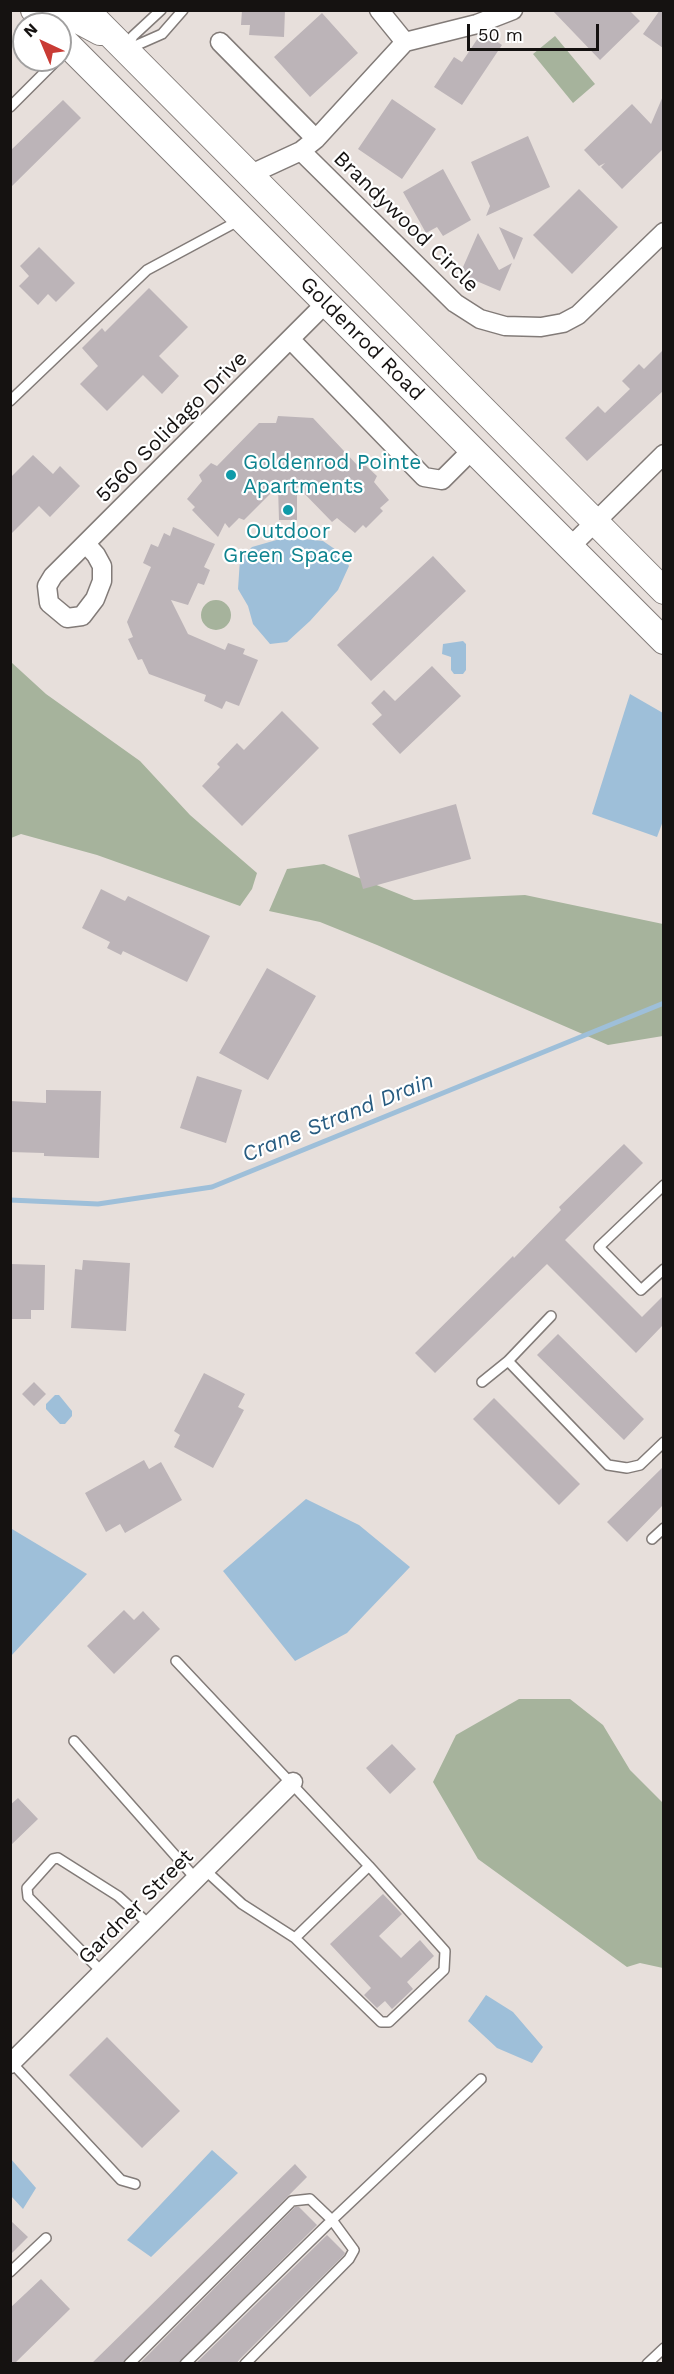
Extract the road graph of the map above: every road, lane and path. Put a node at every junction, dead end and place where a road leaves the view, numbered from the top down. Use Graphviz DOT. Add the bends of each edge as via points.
graph roads {
  1 [pos="59,10"];
  2 [pos="86,10"];
  3 [pos="161,10"];
  4 [pos="183,10"];
  5 [pos="379,10"];
  6 [pos="513,10"];
  7 [pos="220,42"];
  8 [pos="405,42"];
  9 [pos="121,45"];
  10 [pos="72,53"];
  11 [pos="72,59"];
  12 [pos="42,72"];
  13 [pos="10,107"];
  14 [pos="316,139"];
  15 [pos="301,152"];
  16 [pos="249,175"];
  17 [pos="242,219"];
  18 [pos="663,232"];
  19 [pos="326,303"];
  20 [pos="290,339"];
  21 [pos="10,401"];
  22 [pos="472,450"];
  23 [pos="663,454"];
  24 [pos="595,523"];
  25 [pos="87,545"];
  26 [pos="570,548"];
  27 [pos="614,591"];
  28 [pos="663,591"];
  29 [pos="663,634"];
  30 [pos="663,641"];
  31 [pos="663,1185"];
  32 [pos="663,1269"];
  33 [pos="551,1316"];
  34 [pos="508,1361"];
  35 [pos="482,1382"];
  36 [pos="663,1442"];
  37 [pos="663,1528"];
  38 [pos="652,1539"];
  39 [pos="177,1661"];
  40 [pos="74,1741"];
  41 [pos="293,1783"];
  42 [pos="369,1866"];
  43 [pos="201,1874"];
  44 [pos="150,1925"];
  45 [pos="295,1938"];
  46 [pos="102,1972"];
  47 [pos="11,2064"];
  48 [pos="481,2079"];
  49 [pos="135,2184"];
  50 [pos="332,2220"];
  51 [pos="46,2238"];
  52 [pos="10,2272"];
  53 [pos="663,2348"];
  54 [pos="129,2364"];
  55 [pos="185,2364"];
  56 [pos="245,2364"];
  57 [pos="647,2364"];
  1 -- 9 [label="main road"];
  2 -- 9 [label="main road, Goldenrod Road"];
  3 -- 9 [label="lane"];
  4 -- 9 [label="lane" via="162,34"];
  5 -- 8 [label="street"];
  6 -- 8 [label="street" via="477,24"];
  7 -- 14 [label="street"];
  8 -- 14 [label="street, Brandywood Circle"];
  9 -- 16 [label="main road, Goldenrod Road"];
  10 -- 16 [label="main road" via="111,67 216,172"];
  11 -- 17 [label="main road, Goldenrod Road"];
  12 -- 13 [label="lane"];
  14 -- 15 [label="street, Brandywood Circle"];
  15 -- 16 [label="street, Brandywood Circle"];
  15 -- 18 [label="street, Brandywood Circle" via="455,303 480,319 505,326 541,327 578,315"];
  16 -- 24 [label="main road, Goldenrod Road"];
  17 -- 19 [label="main road, Goldenrod Road"];
  17 -- 21 [label="lane" via="147,270"];
  19 -- 20 [label="street, 5560 Solidago Drive"];
  19 -- 22 [label="main road, Goldenrod Road"];
  20 -- 22 [label="street" via="424,477 442,480"];
  20 -- 25 [label="street, 5560 Solidago Drive"];
  22 -- 26 [label="main road, Goldenrod Road"];
  23 -- 24 [label="street"];
  24 -- 26 [label="street"];
  24 -- 28 [label="main road, Goldenrod Road"];
  26 -- 27 [label="main road, Goldenrod Road"];
  27 -- 29 [label="main road"];
  27 -- 30 [label="main road, Goldenrod Road"];
  31 -- 32 [label="lane" via="599,1247 641,1290"];
  33 -- 34 [label="lane"];
  34 -- 35 [label="lane"];
  34 -- 36 [label="lane" via="608,1465 639,1465"];
  37 -- 38 [label="lane"];
  39 -- 41 [label="lane"];
  40 -- 43 [label="lane"];
  41 -- 42 [label="lane"];
  41 -- 43 [label="street, Gardner Street"];
  42 -- 45 [label="lane"];
  42 -- 45 [label="lane" via="445,1951 444,1970 389,2022 381,2022"];
  43 -- 44 [label="street, Gardner Street"];
  43 -- 45 [label="lane"];
  44 -- 46 [label="street, Gardner Street"];
  44 -- 46 [label="lane" via="118,1896 58,1858 53,1859 27,1888 28,1897"];
  46 -- 47 [label="street, Gardner Street"];
  47 -- 49 [label="lane" via="121,2180"];
  48 -- 50 [label="lane"];
  50 -- 54 [label="lane" via="310,2199 292,2201"];
  50 -- 55 [label="lane"];
  50 -- 56 [label="lane" via="354,2250 349,2259"];
  51 -- 52 [label="lane"];
  53 -- 57 [label="lane"];
}
